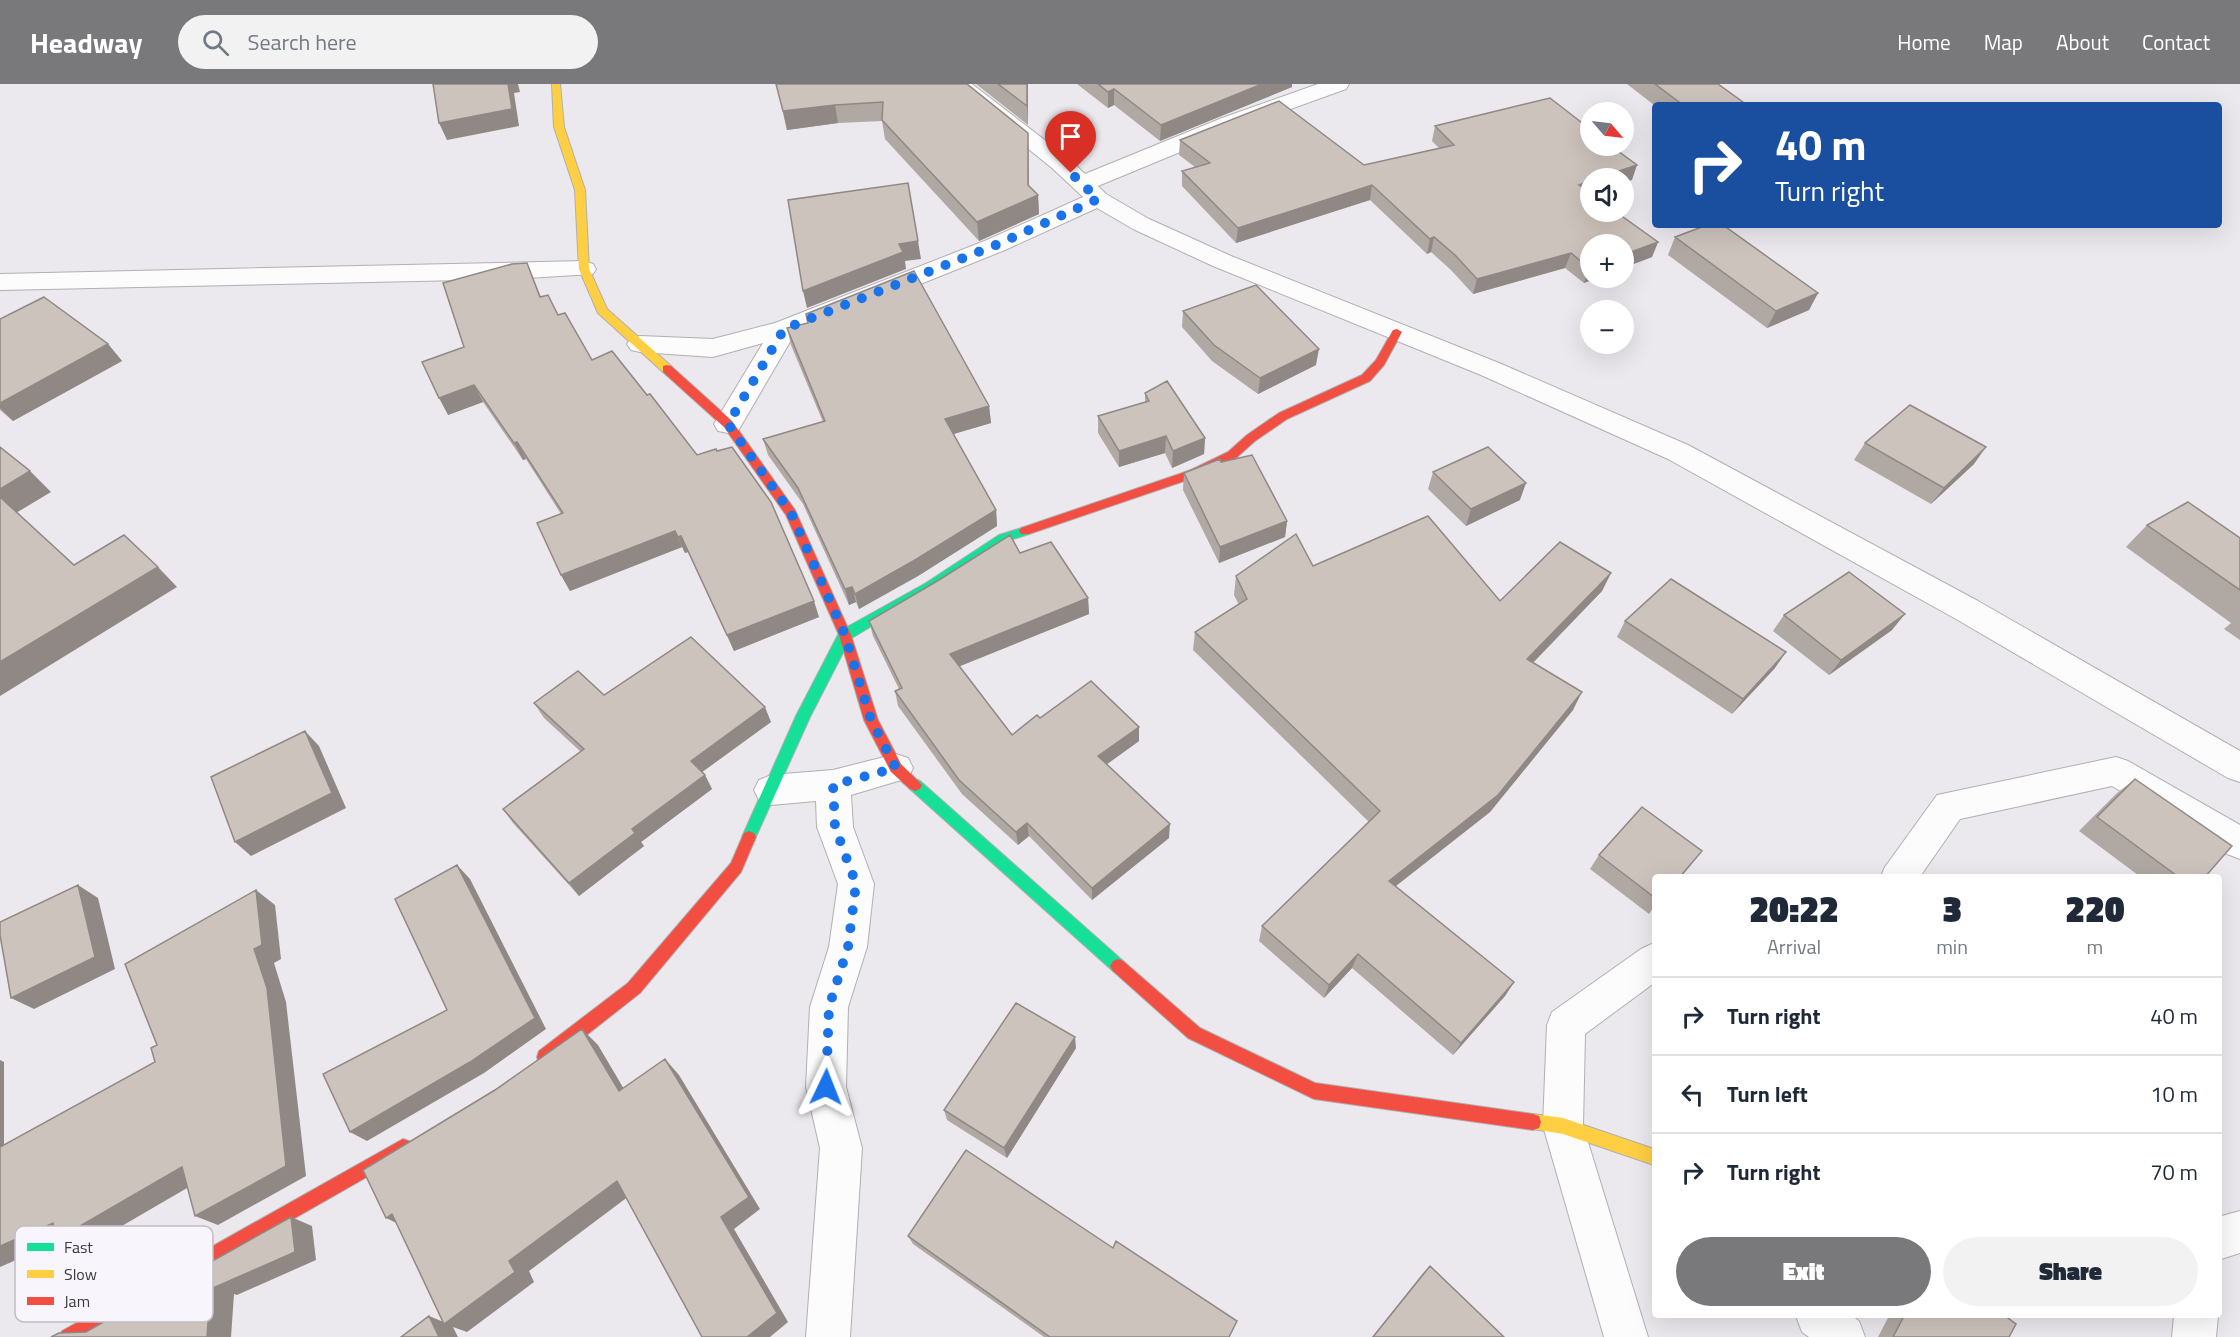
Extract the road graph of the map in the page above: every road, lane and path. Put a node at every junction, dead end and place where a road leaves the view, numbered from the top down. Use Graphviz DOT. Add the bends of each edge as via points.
graph roads {
  1 [pos="556,84"];
  2 [pos="959,84"];
  3 [pos="1338,84"];
  4 [pos="1090,191"];
  5 [pos="584,268"];
  6 [pos="0,282"];
  7 [pos="784,329"];
  8 [pos="1397,332"];
  9 [pos="640,344"];
  10 [pos="728,424"];
  11 [pos="845,635"];
  12 [pos="896,768"];
  13 [pos="2240,768"];
  14 [pos="833,785"];
  15 [pos="771,790"];
  16 [pos="2240,843"];
  17 [pos="1901,874"];
  18 [pos="1652,962"];
  19 [pos="535,1064"];
  20 [pos="1563,1126"];
  21 [pos="418,1138"];
  22 [pos="1652,1156"];
  23 [pos="2240,1232"];
  24 [pos="2222,1238"];
  25 [pos="213,1255"];
  26 [pos="1820,1318"];
  27 [pos="2196,1318"];
  28 [pos="94,1322"];
  29 [pos="68,1337"];
  30 [pos="828,1337"];
  31 [pos="1626,1337"];
  32 [pos="1844,1337"];
  33 [pos="2194,1337"];
  1 -- 5 [label="street" via="560,127 580,190"];
  2 -- 4 [label="street"];
  3 -- 4 [label="street" via="1230,123"];
  4 -- 7 [label="street" via="996,245"];
  4 -- 8 [label="street" via="1141,224"];
  5 -- 6 [label="street"];
  5 -- 9 [label="street" via="602,311"];
  7 -- 9 [label="street" via="713,348"];
  7 -- 10 [label="street"];
  8 -- 11 [label="street" via="1366,378 1283,416 1232,455 1195,473 1003,538"];
  8 -- 13 [label="street" via="1678,452 1967,610"];
  9 -- 10 [label="street"];
  10 -- 11 [label="street" via="791,513"];
  11 -- 12 [label="street" via="871,720"];
  11 -- 15 [label="street" via="803,716"];
  12 -- 14 [label="street"];
  12 -- 20 [label="street" via="1194,1033 1314,1091"];
  14 -- 15 [label="street"];
  14 -- 30 [label="street" via="835,827 856,884 848,947 829,1007 826,1087 841,1148"];
  15 -- 19 [label="street" via="736,867 634,988"];
  16 -- 17 [label="street" via="2116,771 1949,806"];
  18 -- 20 [label="street" via="1566,1025"];
  20 -- 22 [label="street"];
  20 -- 31 [label="street"];
  21 -- 25 [label="street"];
  23 -- 24 [label="street"];
  26 -- 32 [label="street"];
  27 -- 33 [label="street"];
  28 -- 29 [label="street"];
}
